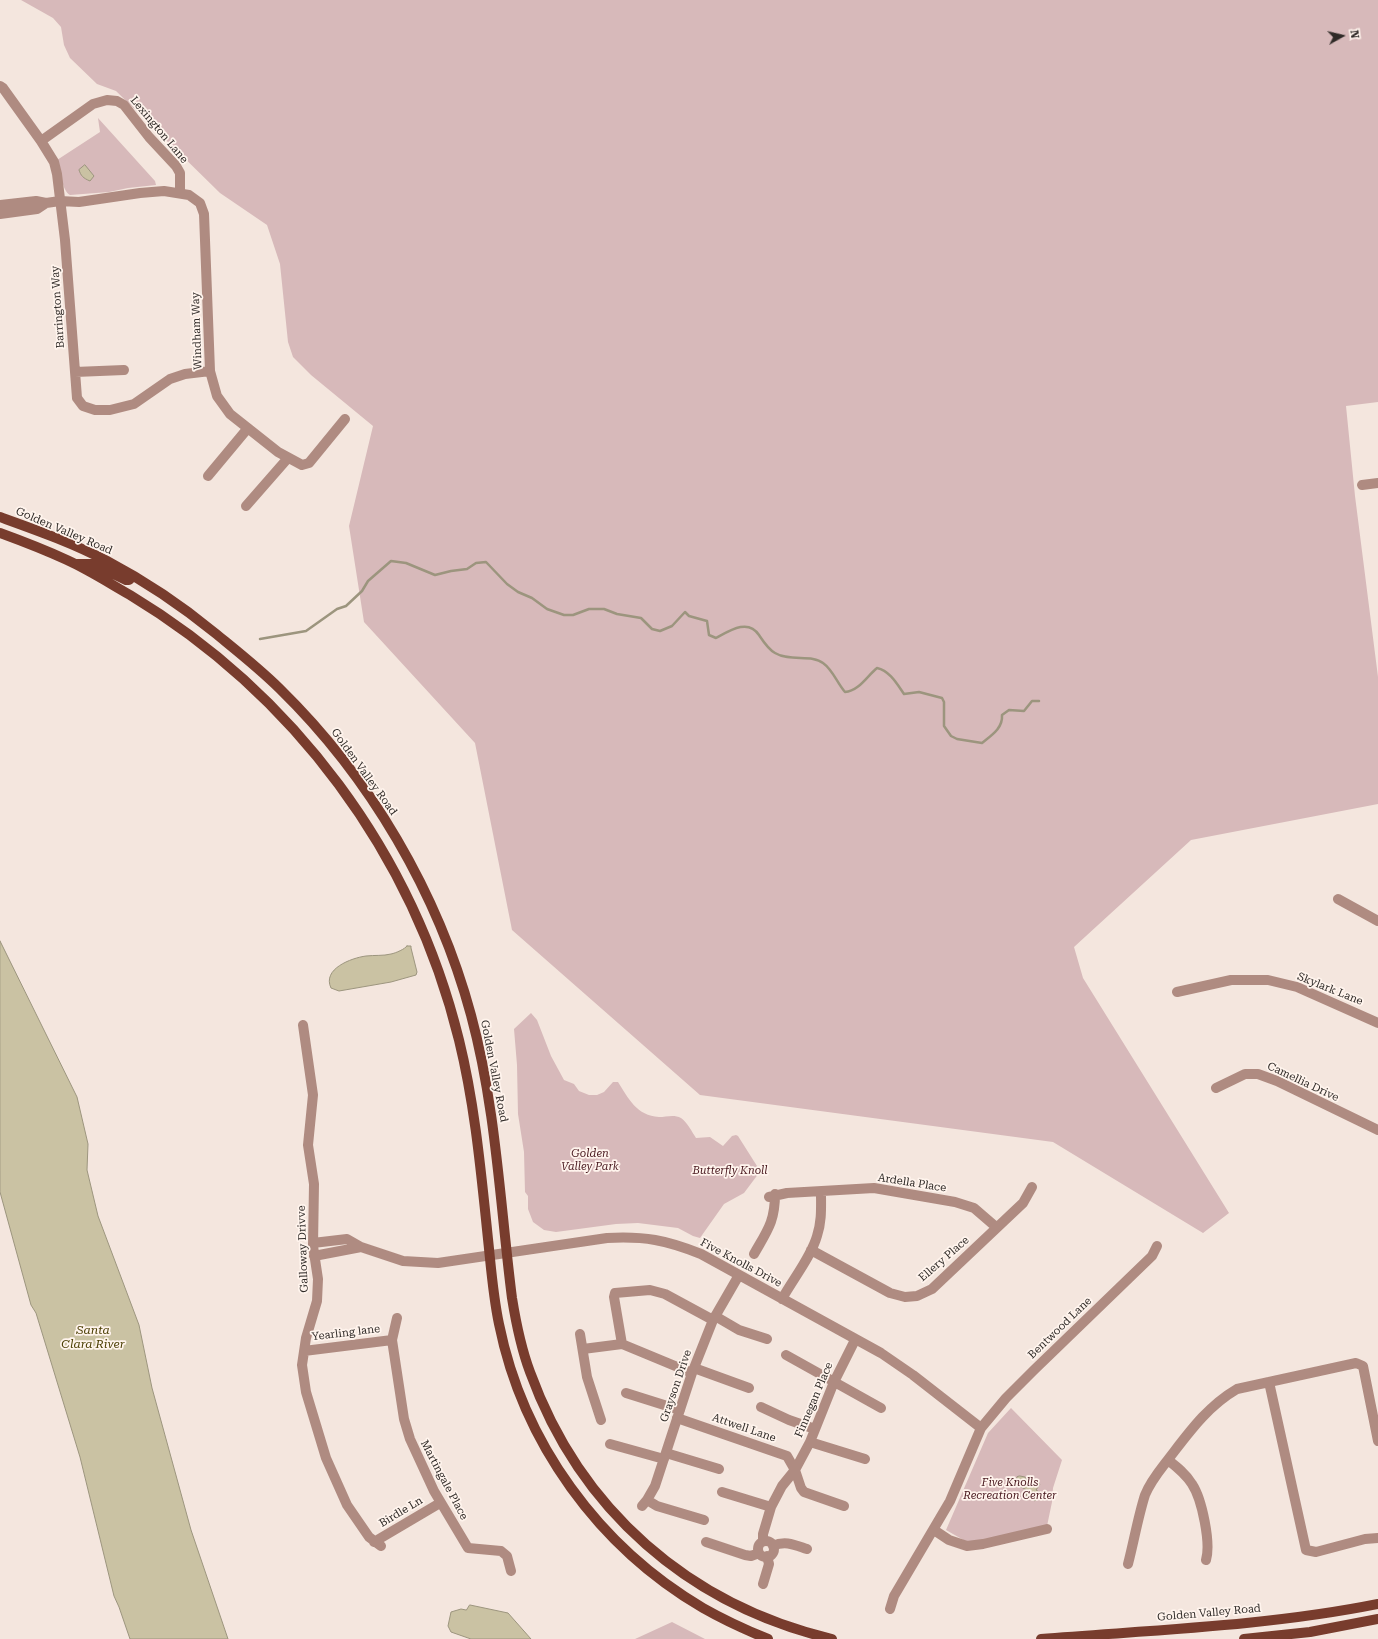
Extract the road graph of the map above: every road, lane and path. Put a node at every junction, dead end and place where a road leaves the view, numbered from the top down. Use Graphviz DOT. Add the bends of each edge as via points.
graph roads {
  1 [pos="0,86"];
  2 [pos="41,141"];
  3 [pos="180,193"];
  4 [pos="60,201"];
  5 [pos="46,203"];
  6 [pos="0,205"];
  7 [pos="0,214"];
  8 [pos="124,370"];
  9 [pos="210,371"];
  10 [pos="75,372"];
  11 [pos="345,419"];
  12 [pos="248,428"];
  13 [pos="288,458"];
  14 [pos="208,476"];
  15 [pos="1378,483"];
  16 [pos="1362,485"];
  17 [pos="246,506"];
  18 [pos="0,517"];
  19 [pos="0,535"];
  20 [pos="75,564"];
  21 [pos="132,576"];
  22 [pos="1338,899"];
  23 [pos="1378,920"];
  24 [pos="1177,992"];
  25 [pos="1378,1023"];
  26 [pos="303,1025"];
  27 [pos="1216,1088"];
  28 [pos="1378,1130"];
  29 [pos="1032,1188"];
  30 [pos="821,1192"];
  31 [pos="996,1228"];
  32 [pos="313,1243"];
  33 [pos="1157,1246"];
  34 [pos="361,1247"];
  35 [pos="811,1250"];
  36 [pos="507,1254"];
  37 [pos="754,1254"];
  38 [pos="314,1256"];
  39 [pos="490,1257"];
  40 [pos="739,1275"];
  41 [pos="782,1299"];
  42 [pos="397,1318"];
  43 [pos="714,1318"];
  44 [pos="580,1334"];
  45 [pos="767,1339"];
  46 [pos="392,1340"];
  47 [pos="855,1340"];
  48 [pos="622,1344"];
  49 [pos="583,1349"];
  50 [pos="304,1351"];
  51 [pos="786,1355"];
  52 [pos="693,1371"];
  53 [pos="834,1382"];
  54 [pos="1269,1382"];
  55 [pos="749,1388"];
  56 [pos="626,1393"];
  57 [pos="761,1407"];
  58 [pos="881,1408"];
  59 [pos="679,1414"];
  60 [pos="601,1420"];
  61 [pos="1376,1421"];
  62 [pos="980,1428"];
  63 [pos="815,1429"];
  64 [pos="1378,1441"];
  65 [pos="810,1442"];
  66 [pos="610,1444"];
  67 [pos="665,1456"];
  68 [pos="865,1459"];
  69 [pos="1168,1460"];
  70 [pos="718,1469"];
  71 [pos="795,1470"];
  72 [pos="722,1492"];
  73 [pos="440,1503"];
  74 [pos="844,1506"];
  75 [pos="771,1507"];
  76 [pos="704,1520"];
  77 [pos="1047,1529"];
  78 [pos="934,1530"];
  79 [pos="1378,1538"];
  80 [pos="706,1542"];
  81 [pos="378,1544"];
  82 [pos="768,1544"];
  83 [pos="807,1549"];
  84 [pos="763,1554"];
  85 [pos="1206,1560"];
  86 [pos="1128,1564"];
  87 [pos="511,1571"];
  88 [pos="763,1584"];
  89 [pos="1378,1604"];
  90 [pos="890,1609"];
  91 [pos="1378,1619"];
  92 [pos="1267,1638"];
  93 [pos="768,1639"];
  94 [pos="832,1639"];
  95 [pos="1041,1639"];
  96 [pos="1244,1639"];
  1 -- 2 [label="street, Barrington Way"];
  2 -- 3 [label="street, Lexington Lane" via="93,104 107,100 118,101 176,166 180,173"];
  2 -- 4 [label="street, Barrington Way" via="54,162"];
  3 -- 4 [label="street" via="156,192 79,202"];
  3 -- 9 [label="street, Windham Way" via="200,203 204,214"];
  4 -- 5 [label="street"];
  4 -- 10 [label="street, Barrington Way"];
  5 -- 6 [label="street" via="36,201"];
  5 -- 7 [label="street" via="37,209"];
  8 -- 10 [label="street"];
  9 -- 10 [label="street, Barrington Way" via="170,379 134,404 110,410 96,410 83,406 77,398"];
  9 -- 12 [label="street, Windham Way" via="217,396 230,414"];
  11 -- 13 [label="street, Windham Way" via="309,464 302,465"];
  12 -- 13 [label="street, Windham Way"];
  12 -- 14 [label="street"];
  13 -- 17 [label="street"];
  15 -- 16 [label="street"];
  18 -- 21 [label="main road, Golden Valley Road" via="68,543"];
  19 -- 20 [label="main road" via="32,545"];
  20 -- 21 [label="main road" via="94,564 126,580"];
  20 -- 39 [label="main road" via="179,627 267,701 332,775 382,849 424,934 454,1019 474,1115"];
  21 -- 36 [label="main road, Golden Valley Road" via="190,612 280,688 348,766 376,806 405,855 433,910 471,1014 483,1065 493,1129"];
  22 -- 23 [label="street"];
  24 -- 25 [label="street, Skylark Lane" via="1231,980 1268,980 1297,987"];
  26 -- 32 [label="street, Galloway Drivve" via="313,1095 308,1145 314,1184"];
  27 -- 28 [label="street, Camellia Drive" via="1245,1074 1258,1074"];
  29 -- 31 [label="street, Ellery Place" via="1023,1203"];
  30 -- 31 [label="street, Ardella Place" via="874,1188 955,1202 974,1208"];
  30 -- 35 [label="street" via="821,1218"];
  30 -- 37 [label="street, Ardella Place" via="772,1195 775,1210 773,1219"];
  31 -- 35 [label="street, Ellery Place" via="932,1289 917,1296 905,1297 890,1293"];
  32 -- 34 [label="street, Five Knolls Drive" via="347,1239"];
  32 -- 38 [label="street, Galloway Drivve"];
  33 -- 62 [label="street, Bentwood Lane" via="1152,1256 1006,1398"];
  34 -- 38 [label="street"];
  34 -- 39 [label="street, Five Knolls Drive" via="403,1261 438,1263"];
  35 -- 41 [label="street"];
  36 -- 39 [label="street, Five Knolls Drive"];
  36 -- 40 [label="street, Five Knolls Drive" via="607,1238 653,1239 676,1244 701,1254"];
  36 -- 94 [label="main road, Golden Valley Road" via="516,1323 529,1371 558,1436 594,1489 641,1541 698,1584 759,1616"];
  38 -- 50 [label="street, Galloway Drivve" via="318,1279 317,1301"];
  39 -- 93 [label="main road" via="499,1325 514,1380 540,1438 571,1489 618,1544 647,1569 704,1609"];
  40 -- 41 [label="street, Five Knolls Drive"];
  40 -- 43 [label="street, Grayson Drive"];
  41 -- 47 [label="street, Five Knolls Drive"];
  42 -- 46 [label="street, Martingale Place"];
  43 -- 45 [label="street"];
  43 -- 48 [label="street" via="657,1292 642,1290 615,1293"];
  43 -- 52 [label="street, Grayson Drive"];
  44 -- 49 [label="street"];
  46 -- 50 [label="street, Yearling lane"];
  46 -- 73 [label="street, Martingale Place" via="404,1419 410,1440"];
  47 -- 53 [label="street, Finnegan Place"];
  47 -- 62 [label="street, Five Knolls Drive" via="881,1353 913,1375"];
  48 -- 49 [label="street"];
  48 -- 52 [label="street"];
  49 -- 60 [label="street" via="591,1393"];
  50 -- 81 [label="street, Galloway Drivve" via="302,1365 306,1392 326,1458 347,1505"];
  51 -- 53 [label="street"];
  52 -- 55 [label="street"];
  52 -- 59 [label="street, Grayson Drive"];
  53 -- 58 [label="street"];
  53 -- 63 [label="street, Finnegan Place"];
  54 -- 61 [label="street" via="1356,1363 1363,1366"];
  54 -- 69 [label="street" via="1237,1389 1223,1397 1193,1428"];
  54 -- 79 [label="street" via="1306,1550 1316,1552"];
  56 -- 59 [label="street, Attwell Lane"];
  57 -- 63 [label="street"];
  59 -- 67 [label="street, Grayson Drive"];
  59 -- 71 [label="street, Attwell Lane" via="787,1456"];
  61 -- 64 [label="street"];
  62 -- 78 [label="street, Bentwood Lane" via="951,1499"];
  63 -- 65 [label="street, Finnegan Place"];
  65 -- 68 [label="street"];
  65 -- 71 [label="street, Finnegan Place"];
  66 -- 67 [label="street"];
  67 -- 70 [label="street"];
  67 -- 76 [label="street, Grayson Drive" via="655,1486 645,1503"];
  69 -- 85 [label="street" via="1185,1474 1199,1499 1207,1539"];
  69 -- 86 [label="street" via="1154,1477 1145,1495"];
  71 -- 74 [label="street, Attwell Lane" via="804,1492"];
  71 -- 75 [label="street, Finnegan Place" via="782,1486"];
  72 -- 75 [label="street"];
  73 -- 81 [label="street, Birdle Ln"];
  73 -- 87 [label="street, Martingale Place" via="468,1548 501,1551 508,1556"];
  75 -- 82 [label="street, Finnegan Place" via="764,1534"];
  77 -- 78 [label="street" via="967,1546 949,1540"];
  78 -- 90 [label="street, Bentwood Lane" via="894,1596"];
  80 -- 84 [label="street" via="745,1556"];
  82 -- 83 [label="street" via="787,1543"];
  82 -- 84 [label="street, Finnegan Place" via="759,1545"];
  84 -- 88 [label="street" via="769,1564"];
  89 -- 95 [label="main road, Golden Valley Road" via="1262,1620"];
  91 -- 92 [label="main road"];
  92 -- 96 [label="main road"];
}
